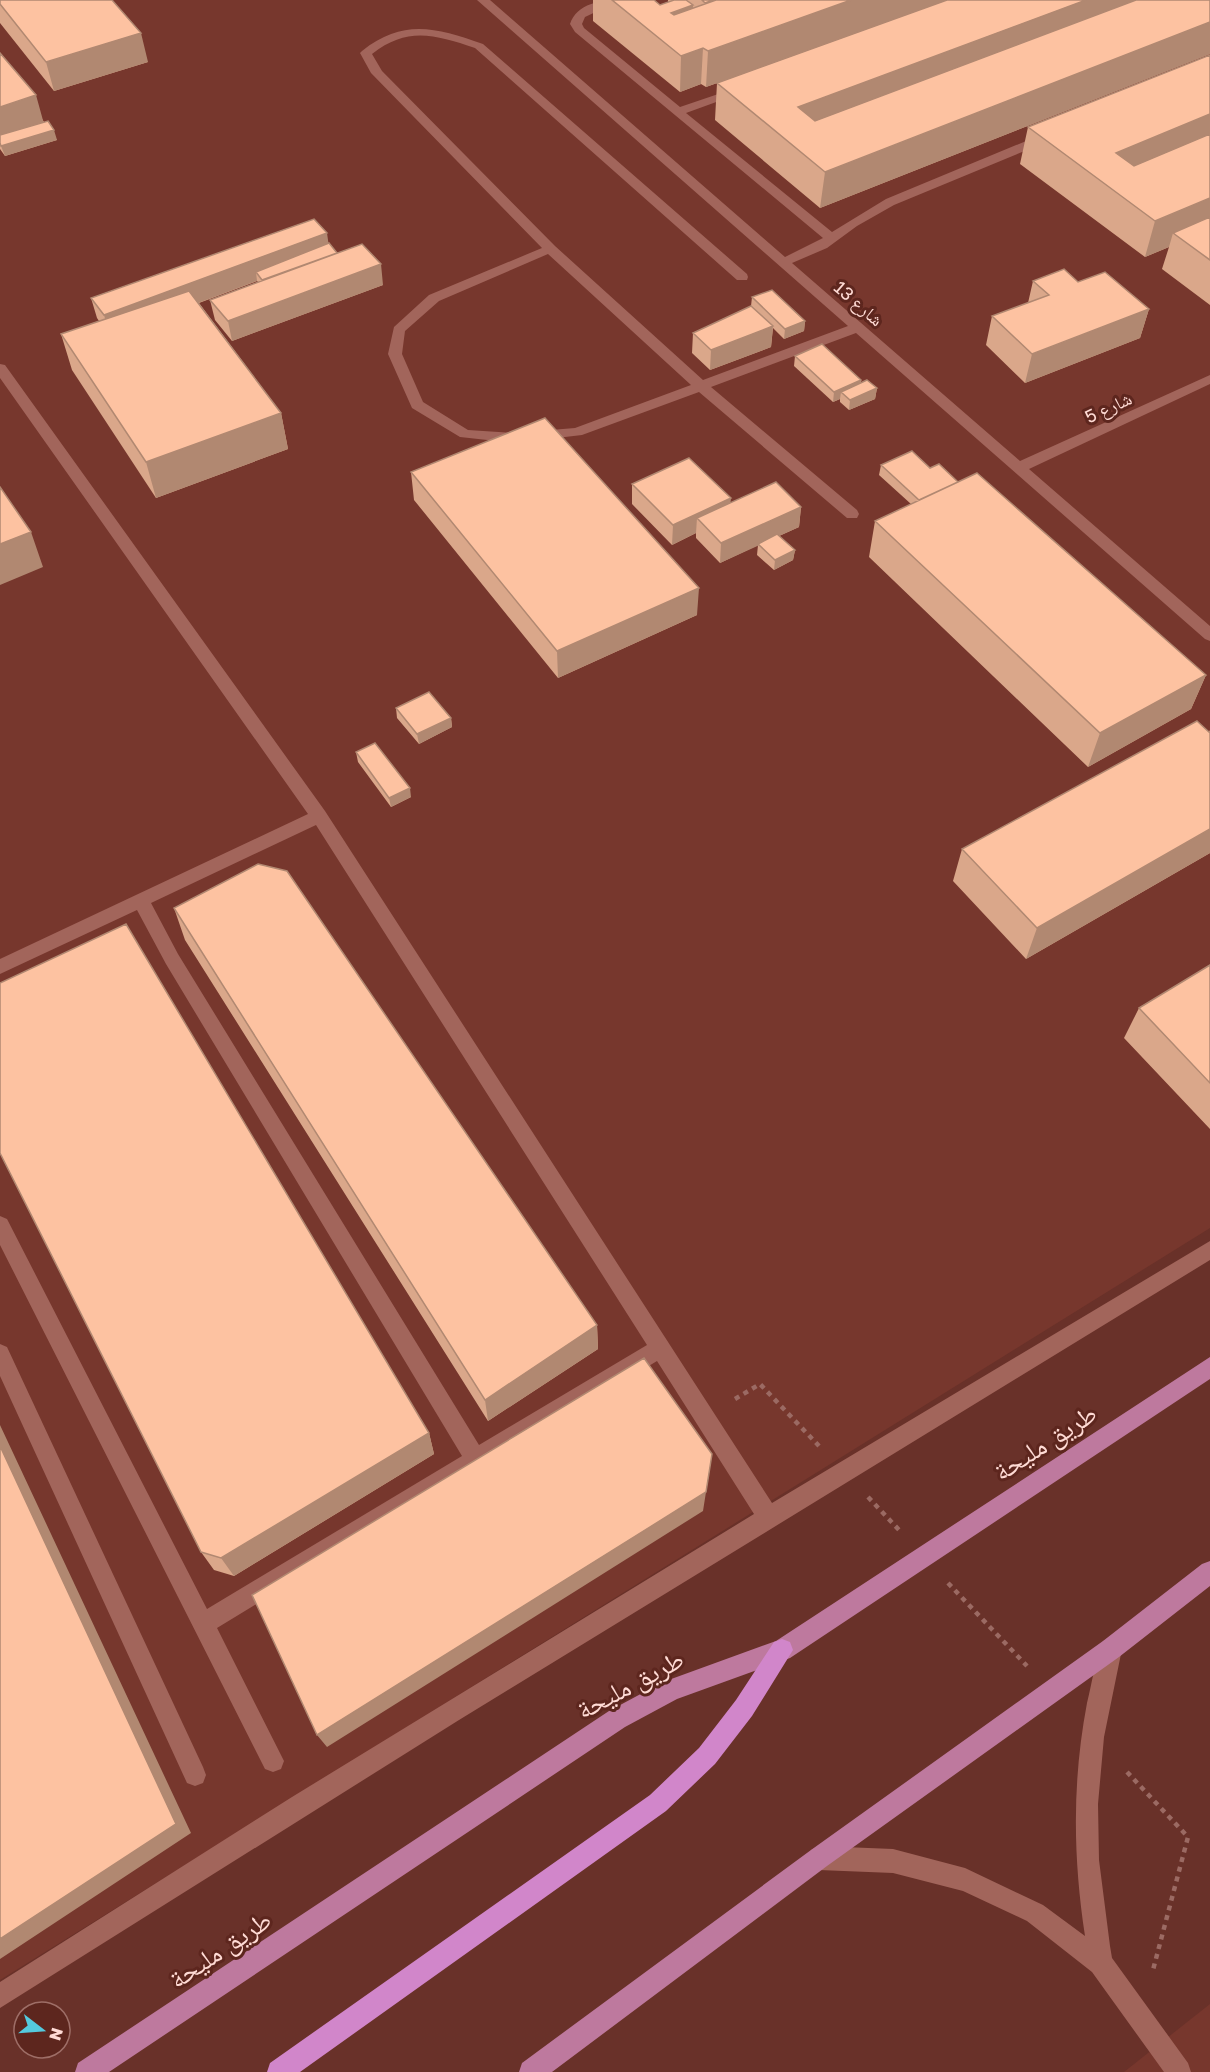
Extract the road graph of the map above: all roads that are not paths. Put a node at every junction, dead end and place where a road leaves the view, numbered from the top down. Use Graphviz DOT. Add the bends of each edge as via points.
graph roads {
  1 [pos="483,0"];
  2 [pos="615,0"];
  3 [pos="744,88"];
  4 [pos="677,112"];
  5 [pos="1059,132"];
  6 [pos="831,238"];
  7 [pos="550,249"];
  8 [pos="784,262"];
  9 [pos="742,277"];
  10 [pos="859,327"];
  11 [pos="0,368"];
  12 [pos="1210,379"];
  13 [pos="701,386"];
  14 [pos="1020,467"];
  15 [pos="852,514"];
  16 [pos="1210,634"];
  17 [pos="319,816"];
  18 [pos="141,900"];
  19 [pos="0,967"];
  20 [pos="0,1225"];
  21 [pos="1210,1250"];
  22 [pos="661,1347"];
  23 [pos="0,1354"];
  24 [pos="1210,1367"];
  25 [pos="476,1459"];
  26 [pos="768,1516"];
  27 [pos="1210,1572"];
  28 [pos="203,1624"];
  29 [pos="1111,1649"];
  30 [pos="782,1650"];
  31 [pos="273,1761"];
  32 [pos="195,1775"];
  33 [pos="819,1858"];
  34 [pos="1101,1963"];
  35 [pos="0,1996"];
  36 [pos="87,2072"];
  37 [pos="279,2072"];
  38 [pos="531,2072"];
  39 [pos="1179,2072"];
  1 -- 8 [label="street, شارع 13"];
  2 -- 4 [label="street" via="582,13 577,18 579,30"];
  3 -- 4 [label="street"];
  4 -- 6 [label="street"];
  5 -- 6 [label="street" via="890,202"];
  6 -- 8 [label="street"];
  7 -- 9 [label="street" via="377,73 366,53 377,43 414,31 442,34 479,46"];
  7 -- 13 [label="street"];
  7 -- 13 [label="street" via="434,298 399,330 395,354 417,405 465,434 514,438 577,432"];
  8 -- 10 [label="street, شارع 13"];
  10 -- 13 [label="street"];
  10 -- 14 [label="street, شارع 13"];
  11 -- 17 [label="street"];
  12 -- 14 [label="street, شارع 5"];
  13 -- 15 [label="street"];
  14 -- 16 [label="street, شارع 13"];
  17 -- 18 [label="street"];
  17 -- 22 [label="street"];
  18 -- 19 [label="street"];
  18 -- 25 [label="street" via="172,959"];
  20 -- 28 [label="street"];
  21 -- 26 [label="street"];
  22 -- 25 [label="street"];
  22 -- 26 [label="street"];
  23 -- 32 [label="street"];
  24 -- 30 [label="main road, طريق مليحة"];
  25 -- 28 [label="street"];
  26 -- 35 [label="street"];
  27 -- 29 [label="main road"];
  28 -- 31 [label="street"];
  29 -- 33 [label="main road"];
  29 -- 34 [label="street" via="1096,1705 1086,1827"];
  30 -- 36 [label="main road, طريق مليحة" via="671,1690 617,1719"];
  30 -- 37 [label="highway" via="707,1756 658,1803"];
  33 -- 34 [label="street" via="893,1861 965,1880 1035,1913"];
  33 -- 38 [label="main road"];
  34 -- 39 [label="street"];
}
